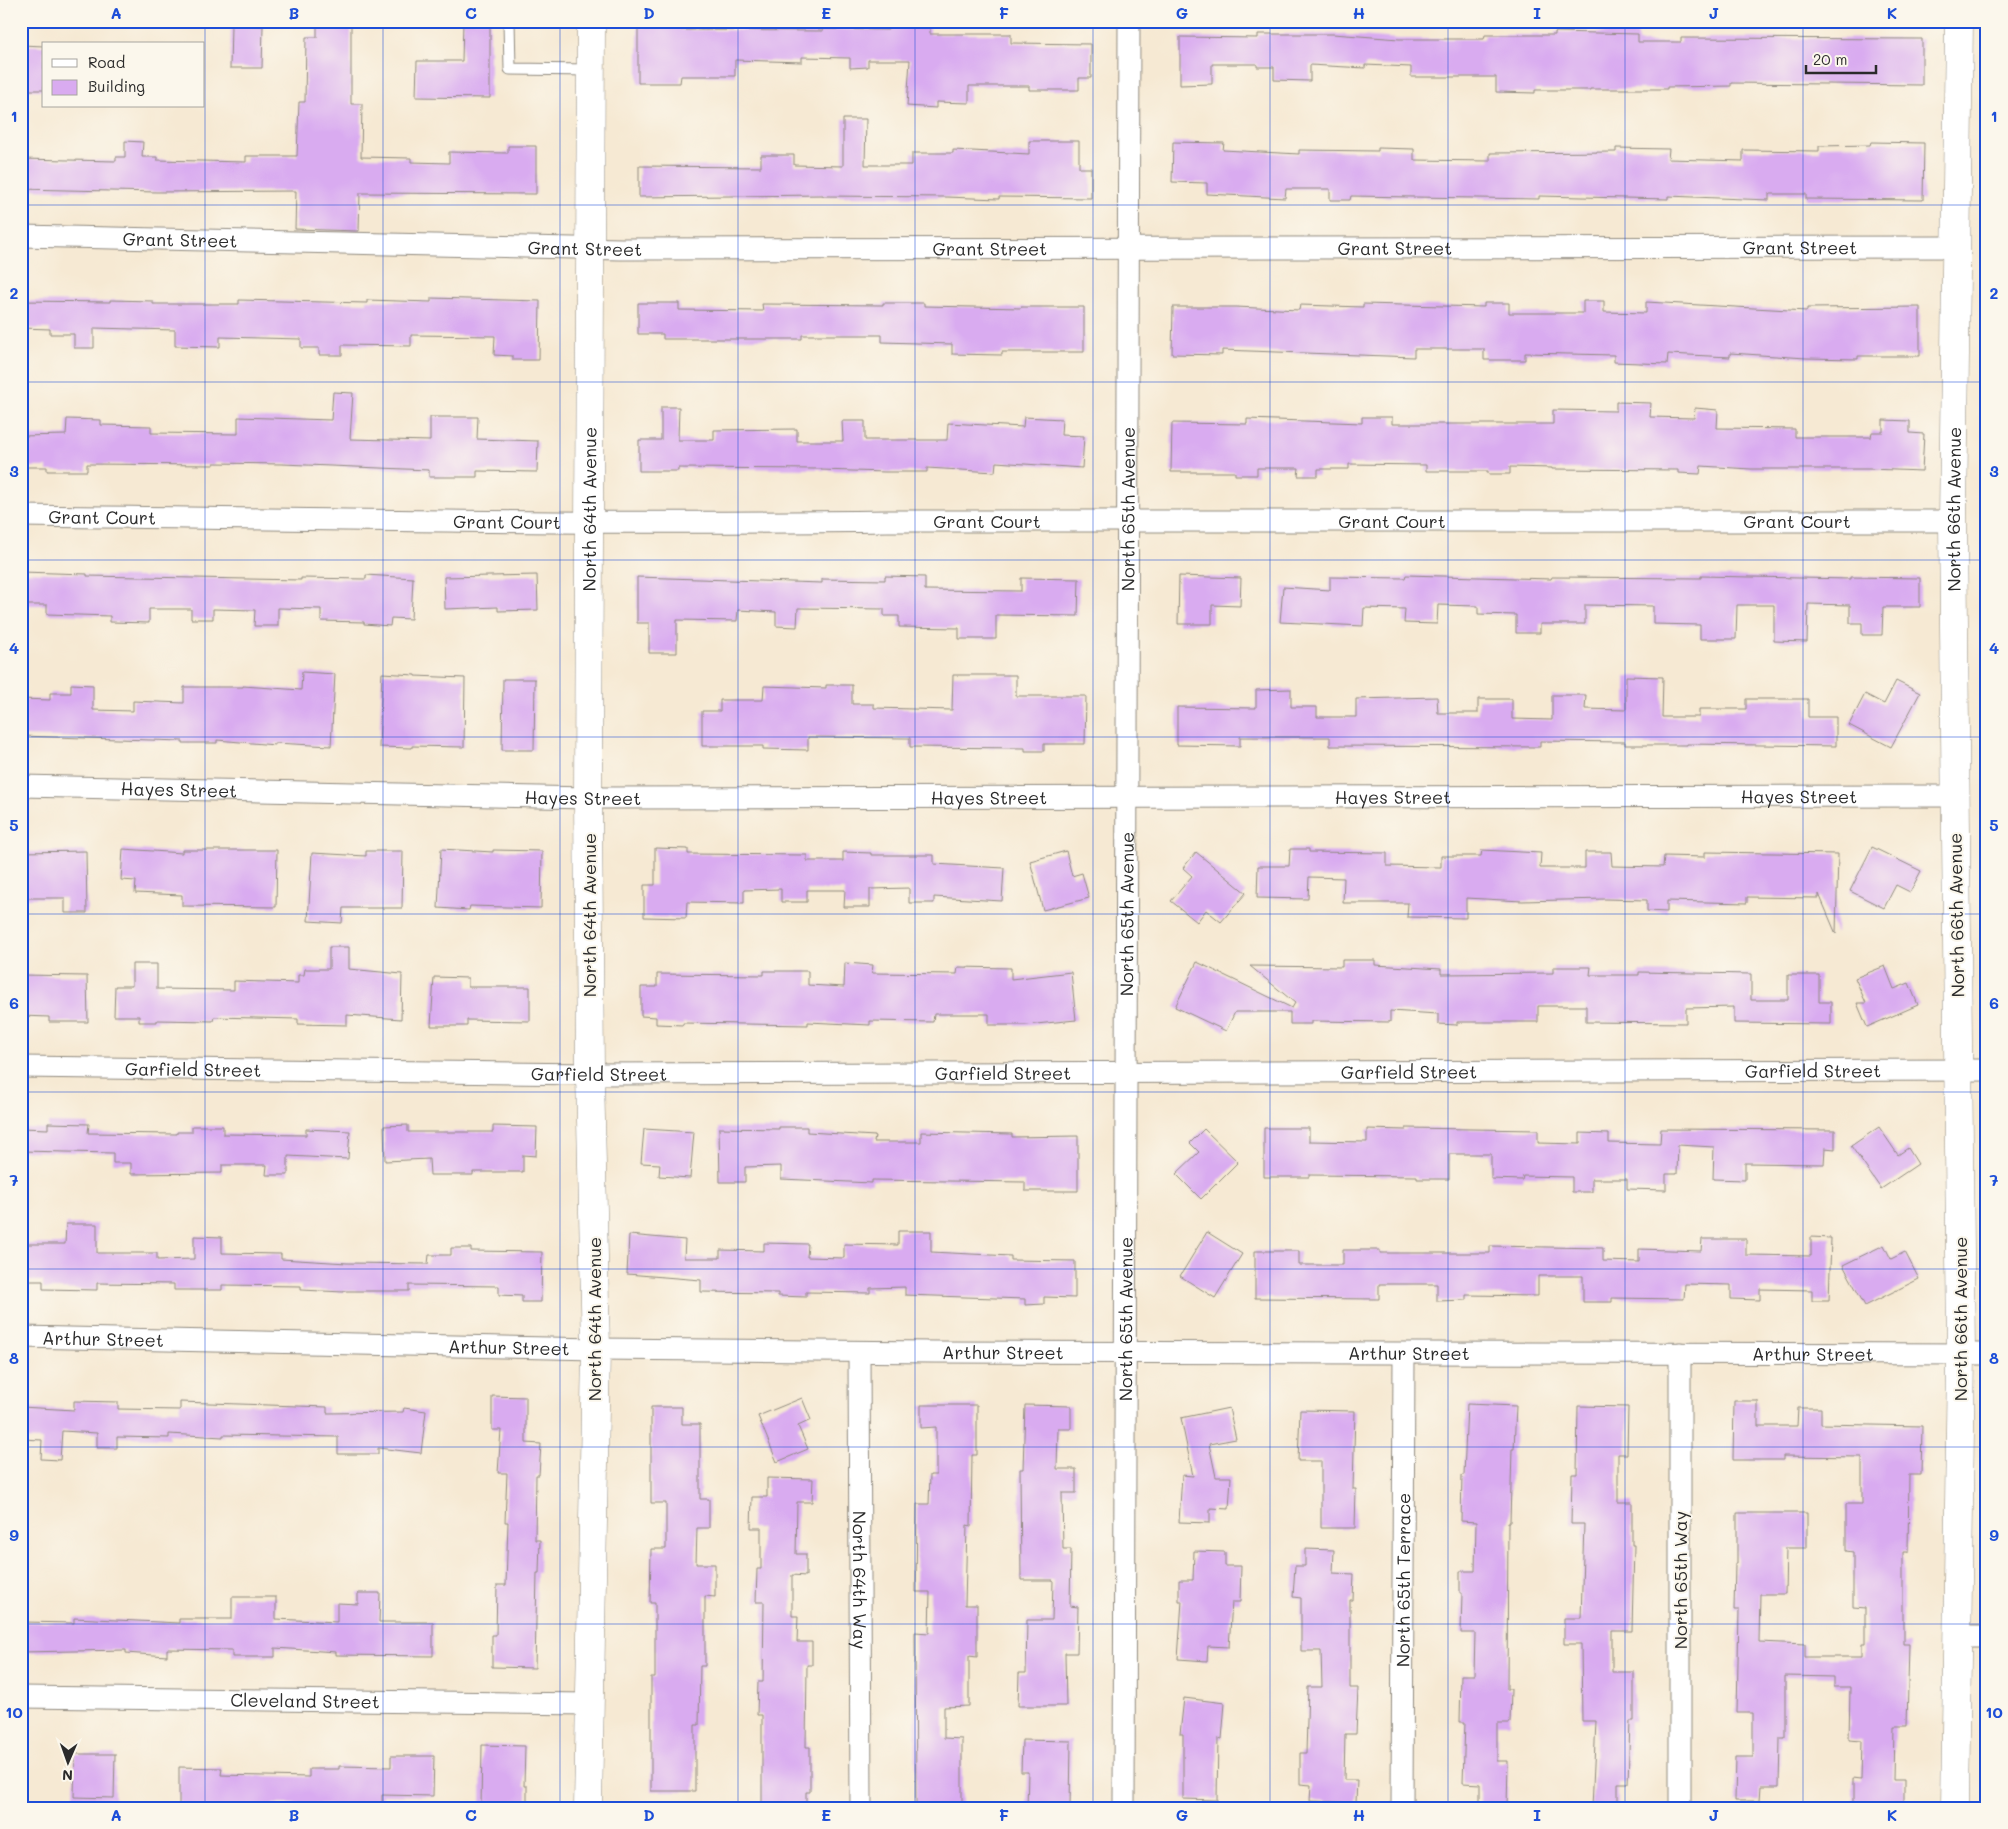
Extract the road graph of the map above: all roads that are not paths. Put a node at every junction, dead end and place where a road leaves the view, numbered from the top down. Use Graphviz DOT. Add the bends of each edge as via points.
graph roads {
  1 [pos="509,21"];
  2 [pos="591,21"];
  3 [pos="1129,21"];
  4 [pos="1959,21"];
  5 [pos="591,70"];
  6 [pos="21,236"];
  7 [pos="1957,248"];
  8 [pos="592,249"];
  9 [pos="1127,250"];
  10 [pos="21,516"];
  11 [pos="1128,521"];
  12 [pos="1953,521"];
  13 [pos="589,522"];
  14 [pos="21,786"];
  15 [pos="1955,796"];
  16 [pos="588,798"];
  17 [pos="1126,798"];
  18 [pos="21,1067"];
  19 [pos="1957,1070"];
  20 [pos="1987,1070"];
  21 [pos="1127,1072"];
  22 [pos="590,1074"];
  23 [pos="21,1337"];
  24 [pos="596,1349"];
  25 [pos="859,1352"];
  26 [pos="1680,1352"];
  27 [pos="1126,1354"];
  28 [pos="1404,1354"];
  29 [pos="1974,1354"];
  30 [pos="1957,1636"];
  31 [pos="1987,1636"];
  32 [pos="21,1697"];
  33 [pos="589,1704"];
  34 [pos="588,1808"];
  35 [pos="861,1808"];
  36 [pos="1124,1808"];
  37 [pos="1402,1808"];
  38 [pos="1680,1808"];
  39 [pos="1955,1808"];
  1 -- 5 [label="lane" via="510,69"];
  2 -- 5 [label="street, North 64th Avenue"];
  3 -- 9 [label="street, North 65th Avenue"];
  4 -- 7 [label="street, North 66th Avenue"];
  5 -- 8 [label="street, North 64th Avenue"];
  6 -- 8 [label="street, Grant Street"];
  7 -- 9 [label="street, Grant Street"];
  7 -- 12 [label="street, North 66th Avenue"];
  8 -- 9 [label="street, Grant Street"];
  8 -- 13 [label="street, North 64th Avenue"];
  9 -- 11 [label="street, North 65th Avenue"];
  10 -- 13 [label="street, Grant Court"];
  11 -- 12 [label="street, Grant Court"];
  11 -- 13 [label="street, Grant Court"];
  11 -- 17 [label="street, North 65th Avenue"];
  12 -- 15 [label="street, North 66th Avenue"];
  13 -- 16 [label="street, North 64th Avenue"];
  14 -- 16 [label="street, Hayes Street"];
  15 -- 17 [label="street, Hayes Street"];
  15 -- 19 [label="street, North 66th Avenue"];
  16 -- 17 [label="street, Hayes Street"];
  16 -- 22 [label="street, North 64th Avenue"];
  17 -- 21 [label="street, North 65th Avenue"];
  18 -- 22 [label="street, Garfield Street"];
  19 -- 20 [label="street, Garfield Street"];
  19 -- 21 [label="street, Garfield Street"];
  19 -- 29 [label="street, North 66th Avenue"];
  21 -- 22 [label="street, Garfield Street"];
  21 -- 27 [label="street, North 65th Avenue"];
  22 -- 24 [label="street, North 64th Avenue"];
  23 -- 24 [label="street, Arthur Street"];
  24 -- 25 [label="street, Arthur Street"];
  24 -- 33 [label="street, North 64th Avenue"];
  25 -- 27 [label="street, Arthur Street"];
  25 -- 35 [label="street, North 64th Way"];
  26 -- 28 [label="street, Arthur Street"];
  26 -- 29 [label="street, Arthur Street"];
  26 -- 38 [label="street, North 65th Way"];
  27 -- 28 [label="street, Arthur Street"];
  27 -- 36 [label="street, North 65th Avenue"];
  28 -- 37 [label="street, North 65th Terrace"];
  29 -- 30 [label="street, North 66th Avenue"];
  30 -- 31 [label="street"];
  30 -- 39 [label="street, North 66th Avenue"];
  32 -- 33 [label="street, Cleveland Street"];
  33 -- 34 [label="street, North 64th Avenue"];
}
